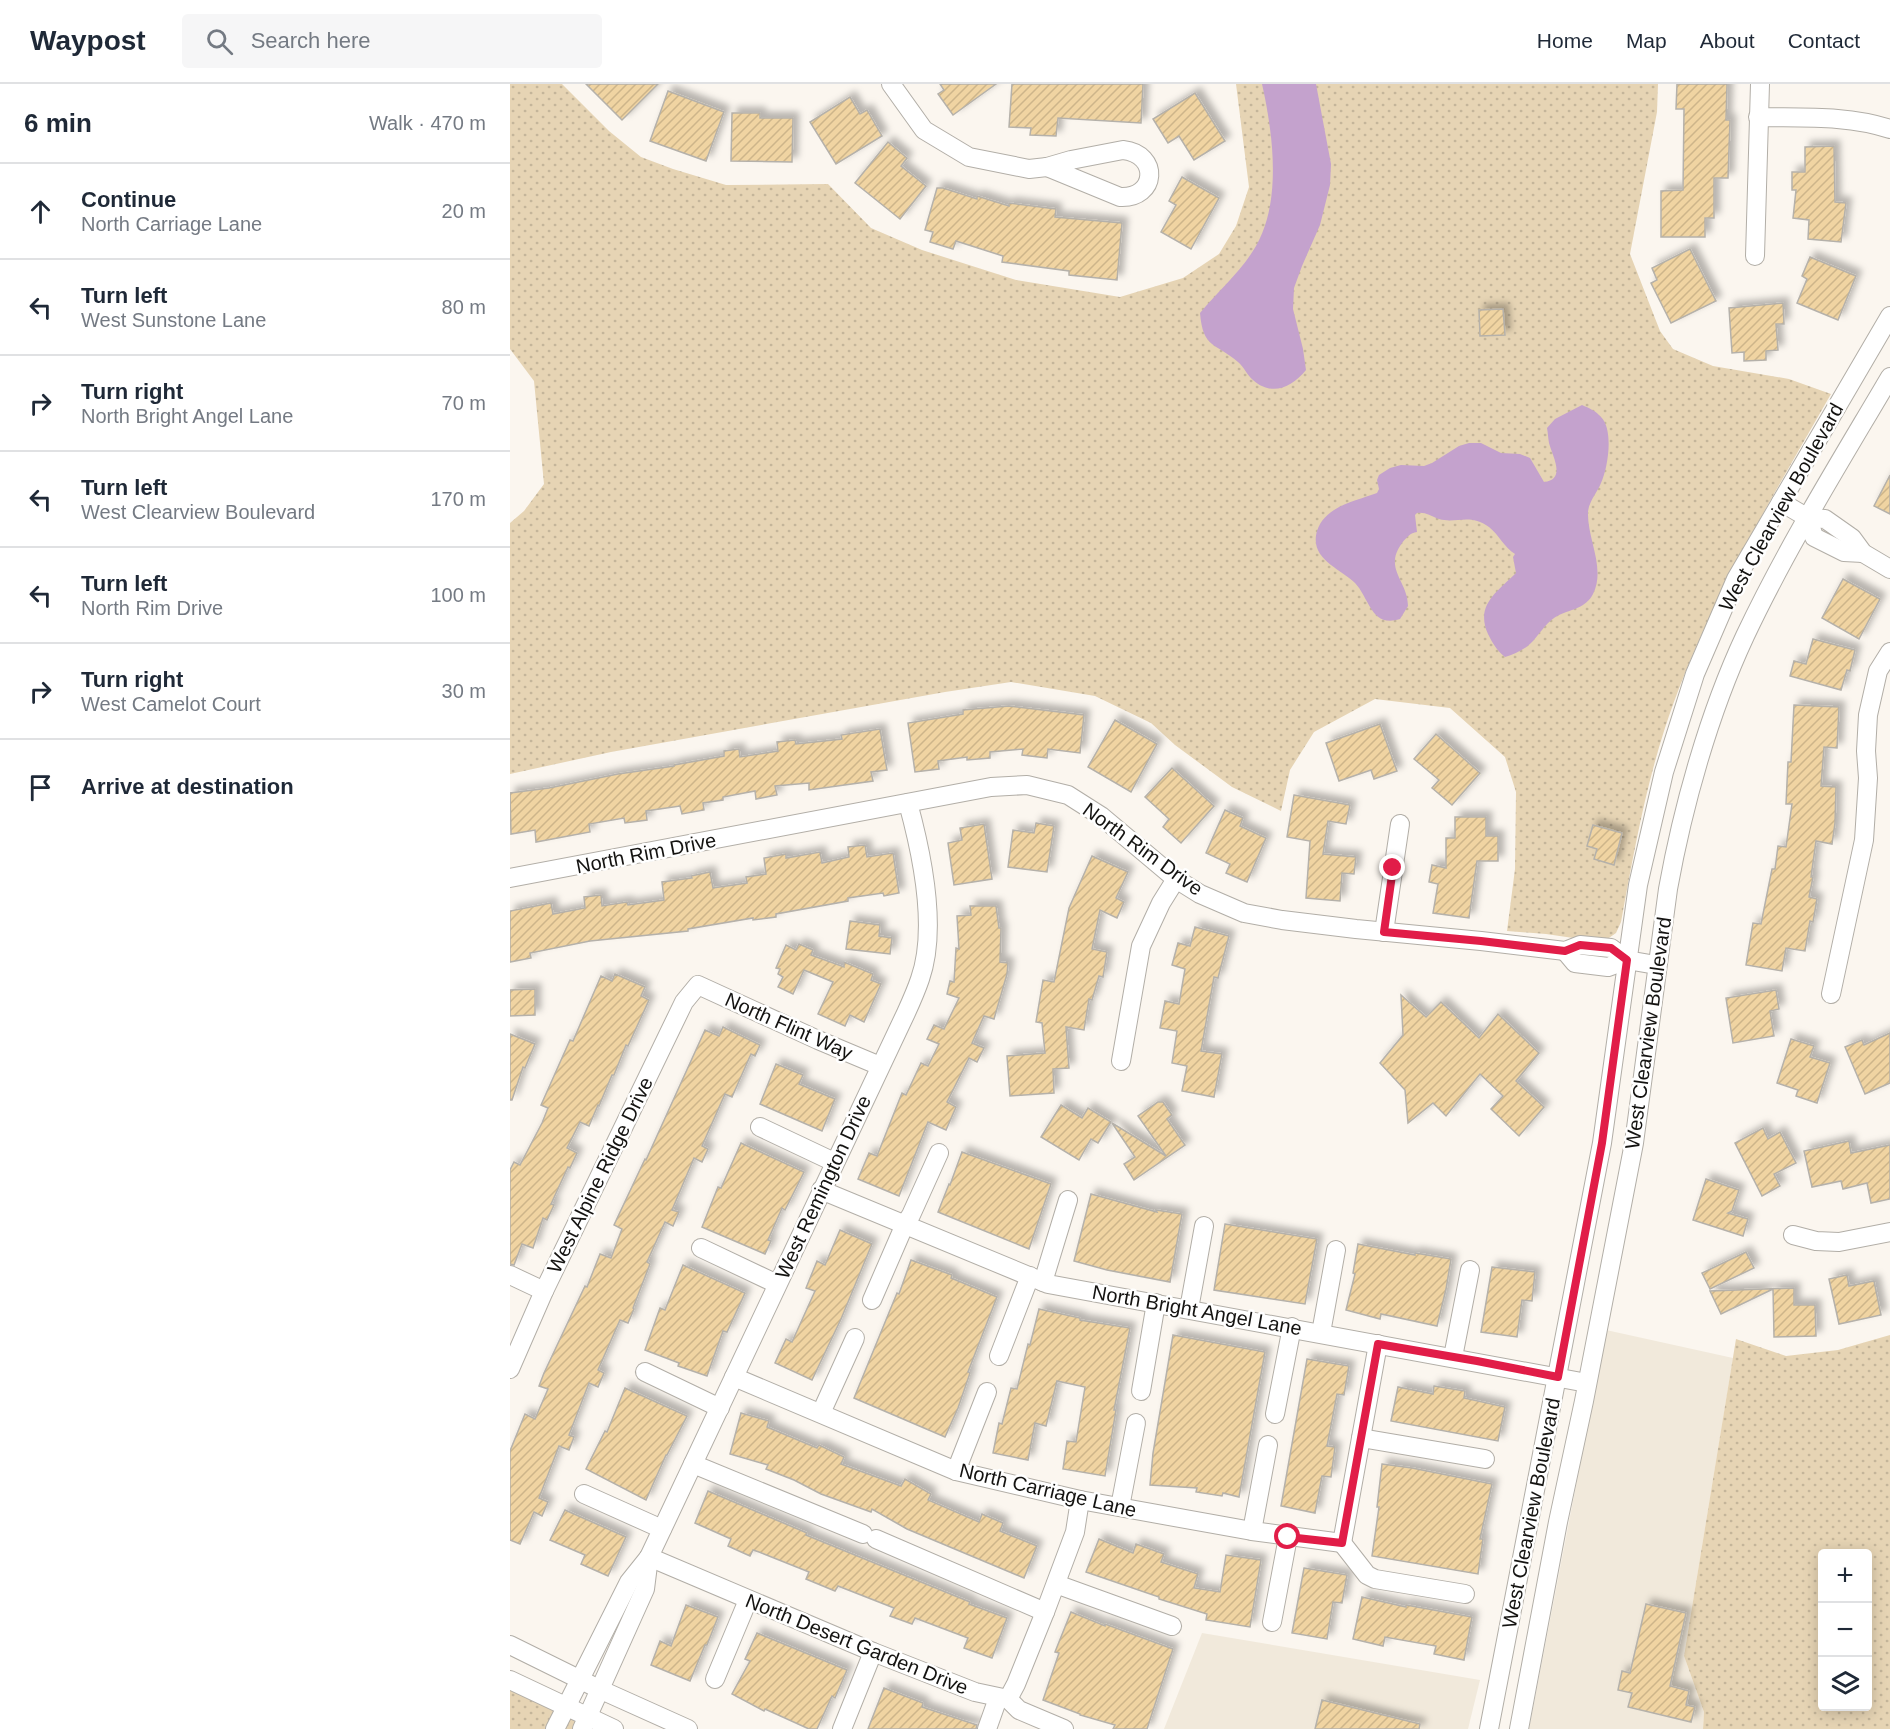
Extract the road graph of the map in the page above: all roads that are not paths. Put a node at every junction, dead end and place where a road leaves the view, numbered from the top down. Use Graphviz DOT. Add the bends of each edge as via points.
graph roads {
  1 [pos="891,84"];
  2 [pos="1760,84"];
  3 [pos="1758,117"];
  4 [pos="1890,129"];
  5 [pos="1047,167"];
  6 [pos="1755,256"];
  7 [pos="1890,316"];
  8 [pos="1890,377"];
  9 [pos="1781,502"];
  10 [pos="1808,519"];
  11 [pos="1890,568"];
  12 [pos="1890,652"];
  13 [pos="908,803"];
  14 [pos="1401,824"];
  15 [pos="510,879"];
  16 [pos="1176,879"];
  17 [pos="1384,932"];
  18 [pos="1627,960"];
  19 [pos="1656,965"];
  20 [pos="698,985"];
  21 [pos="1831,994"];
  22 [pos="1121,1061"];
  23 [pos="880,1066"];
  24 [pos="760,1127"];
  25 [pos="939,1153"];
  26 [pos="834,1162"];
  27 [pos="821,1190"];
  28 [pos="1068,1200"];
  29 [pos="905,1224"];
  30 [pos="1204,1226"];
  31 [pos="1890,1232"];
  32 [pos="1793,1235"];
  33 [pos="701,1248"];
  34 [pos="1336,1250"];
  35 [pos="1470,1270"];
  36 [pos="510,1275"];
  37 [pos="1037,1279"];
  38 [pos="777,1284"];
  39 [pos="544,1291"];
  40 [pos="872,1300"];
  41 [pos="1156,1303"];
  42 [pos="1189,1309"];
  43 [pos="1292,1327"];
  44 [pos="1321,1332"];
  45 [pos="855,1338"];
  46 [pos="1378,1344"];
  47 [pos="999,1356"];
  48 [pos="1453,1357"];
  49 [pos="510,1369"];
  50 [pos="645,1372"];
  51 [pos="734,1377"];
  52 [pos="1558,1377"];
  53 [pos="1587,1383"];
  54 [pos="1141,1391"];
  55 [pos="987,1392"];
  56 [pos="720,1408"];
  57 [pos="821,1413"];
  58 [pos="1275,1414"];
  59 [pos="1136,1423"];
  60 [pos="1361,1438"];
  61 [pos="1268,1445"];
  62 [pos="1485,1459"];
  63 [pos="693,1464"];
  64 [pos="956,1471"];
  65 [pos="584,1494"];
  66 [pos="1080,1500"];
  67 [pos="1120,1508"];
  68 [pos="662,1529"];
  69 [pos="1252,1531"];
  70 [pos="1288,1537"];
  71 [pos="1342,1543"];
  72 [pos="649,1557"];
  73 [pos="1056,1584"];
  74 [pos="1465,1594"];
  75 [pos="748,1600"];
  76 [pos="1045,1612"];
  77 [pos="1272,1622"];
  78 [pos="1172,1626"];
  79 [pos="510,1645"];
  80 [pos="873,1652"];
  81 [pos="510,1680"];
  82 [pos="715,1680"];
  83 [pos="573,1693"];
  84 [pos="1003,1698"];
  85 [pos="590,1710"];
  86 [pos="555,1729"];
  87 [pos="614,1729"];
  88 [pos="688,1729"];
  89 [pos="842,1729"];
  90 [pos="987,1729"];
  91 [pos="1064,1729"];
  92 [pos="1489,1729"];
  93 [pos="1519,1729"];
  1 -- 5 [label="street" via="924,130 969,158 1029,169"];
  2 -- 3 [label="street"];
  3 -- 4 [label="street" via="1827,118 1869,122"];
  3 -- 6 [label="street"];
  5 -- 5 [label="street" via="1130,198 1142,191 1149,176 1147,162 1133,151 1123,150"];
  7 -- 9 [label="street, West Clearview Boulevard"];
  8 -- 10 [label="street, West Clearview Boulevard"];
  9 -- 10 [label="street"];
  9 -- 18 [label="street, West Clearview Boulevard" via="1736,579 1695,674 1664,772 1638,885"];
  10 -- 11 [label="street" via="1825,519 1852,537 1863,553"];
  10 -- 19 [label="street, West Clearview Boulevard" via="1745,638 1694,777 1672,866"];
  12 -- 21 [label="street" via="1878,671 1868,715 1864,840"];
  13 -- 15 [label="street, North Rim Drive"];
  13 -- 16 [label="street, North Rim Drive" via="991,787 1027,785 1068,795 1101,816"];
  13 -- 23 [label="street, West Remington Drive" via="926,892 927,945 921,978"];
  14 -- 17 [label="street"];
  16 -- 17 [label="street, North Rim Drive" via="1200,894 1244,912"];
  16 -- 22 [label="street" via="1142,946"];
  17 -- 18 [label="street, North Rim Drive" via="1565,951 1575,963 1608,967"];
  18 -- 19 [label="street, North Rim Drive"];
  18 -- 52 [label="street, West Clearview Boulevard" via="1602,1143"];
  19 -- 53 [label="street, West Clearview Boulevard" via="1634,1143"];
  20 -- 23 [label="street, North Flint Way"];
  20 -- 39 [label="street, West Alpine Ridge Drive" via="684,1002"];
  23 -- 26 [label="street, West Remington Drive"];
  24 -- 26 [label="street"];
  25 -- 29 [label="street"];
  26 -- 27 [label="street, West Remington Drive"];
  27 -- 29 [label="street, North Bright Angel Lane"];
  27 -- 38 [label="street, West Remington Drive"];
  28 -- 37 [label="street"];
  29 -- 37 [label="street, North Bright Angel Lane"];
  29 -- 40 [label="street"];
  30 -- 42 [label="street"];
  31 -- 32 [label="street" via="1839,1242 1816,1242"];
  33 -- 38 [label="street"];
  34 -- 44 [label="street"];
  35 -- 48 [label="street"];
  36 -- 39 [label="street"];
  37 -- 41 [label="street, North Bright Angel Lane"];
  37 -- 47 [label="street"];
  38 -- 51 [label="street, West Remington Drive"];
  39 -- 49 [label="street, West Alpine Ridge Drive"];
  41 -- 42 [label="street, North Bright Angel Lane"];
  41 -- 54 [label="street"];
  42 -- 43 [label="street, North Bright Angel Lane"];
  43 -- 44 [label="street, North Bright Angel Lane"];
  43 -- 58 [label="street"];
  44 -- 46 [label="street, North Bright Angel Lane"];
  45 -- 57 [label="street"];
  46 -- 48 [label="street, North Bright Angel Lane"];
  46 -- 60 [label="street"];
  48 -- 52 [label="street, North Bright Angel Lane"];
  50 -- 56 [label="street"];
  51 -- 56 [label="street, West Remington Drive"];
  51 -- 57 [label="street, North Carriage Lane"];
  52 -- 53 [label="street, North Bright Angel Lane"];
  52 -- 92 [label="street, West Clearview Boulevard"];
  53 -- 93 [label="street, West Clearview Boulevard"];
  55 -- 64 [label="street"];
  56 -- 63 [label="street, West Remington Drive"];
  57 -- 64 [label="street, North Carriage Lane"];
  59 -- 67 [label="street"];
  60 -- 62 [label="street"];
  60 -- 71 [label="street"];
  61 -- 69 [label="street"];
  63 -- 68 [label="street, West Remington Drive"];
  63 -- 76 [label="street"];
  64 -- 66 [label="street, North Carriage Lane"];
  65 -- 68 [label="street"];
  66 -- 67 [label="street, North Carriage Lane"];
  66 -- 73 [label="street" via="1075,1532"];
  67 -- 69 [label="street, North Carriage Lane"];
  68 -- 72 [label="street, West Remington Drive"];
  69 -- 70 [label="street, North Carriage Lane"];
  70 -- 71 [label="street, North Carriage Lane"];
  70 -- 77 [label="street"];
  71 -- 74 [label="street" via="1367,1575 1375,1579"];
  72 -- 75 [label="street, North Desert Garden Drive"];
  72 -- 83 [label="street, West Remington Drive" via="629,1582"];
  72 -- 85 [label="street, West Remington Drive" via="645,1589"];
  73 -- 76 [label="street"];
  73 -- 78 [label="street"];
  75 -- 80 [label="street, North Desert Garden Drive"];
  75 -- 82 [label="street"];
  76 -- 84 [label="street" via="1016,1684"];
  79 -- 83 [label="street"];
  80 -- 84 [label="street, North Desert Garden Drive" via="975,1692"];
  80 -- 89 [label="street"];
  81 -- 83 [label="street"];
  83 -- 85 [label="street"];
  83 -- 85 [label="street"];
  83 -- 86 [label="street, West Remington Drive"];
  84 -- 90 [label="street"];
  84 -- 91 [label="street, North Desert Garden Drive" via="1019,1710"];
  85 -- 87 [label="street"];
  85 -- 88 [label="street"];
}
